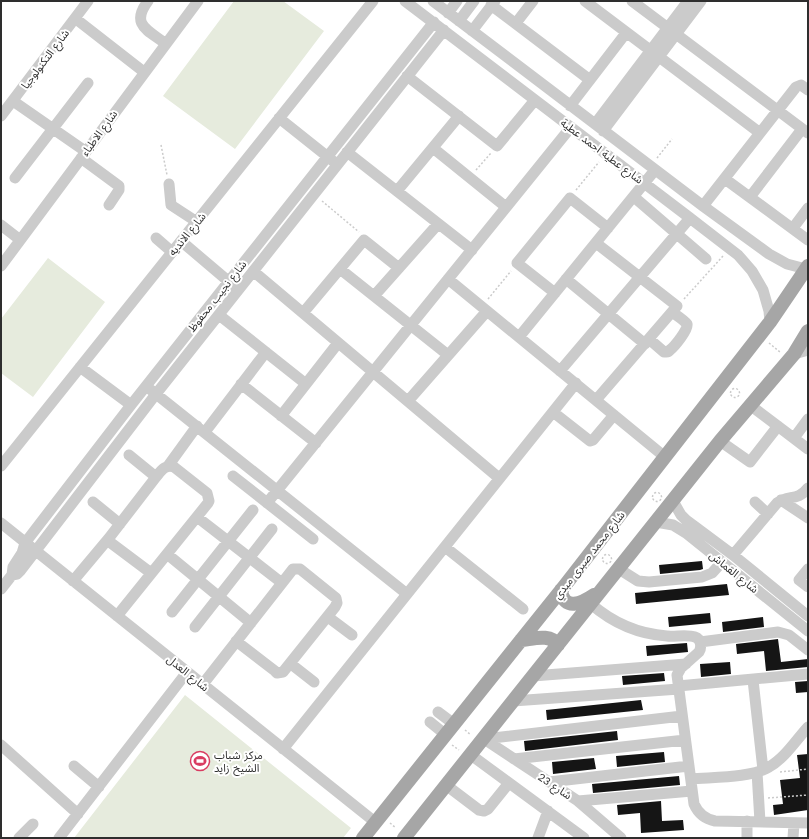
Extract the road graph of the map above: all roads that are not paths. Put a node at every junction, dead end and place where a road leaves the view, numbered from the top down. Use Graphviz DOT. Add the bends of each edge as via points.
graph roads {
  1 [pos="88,1"];
  2 [pos="148,1"];
  3 [pos="198,1"];
  4 [pos="373,1"];
  5 [pos="405,1"];
  6 [pos="432,1"];
  7 [pos="457,1"];
  8 [pos="474,1"];
  9 [pos="533,1"];
  10 [pos="585,1"];
  11 [pos="632,1"];
  12 [pos="701,1"];
  13 [pos="686,2"];
  14 [pos="493,3"];
  15 [pos="448,13"];
  16 [pos="76,19"];
  17 [pos="459,21"];
  18 [pos="434,22"];
  19 [pos="516,23"];
  20 [pos="444,30"];
  21 [pos="472,31"];
  22 [pos="672,31"];
  23 [pos="626,33"];
  24 [pos="166,44"];
  25 [pos="654,54"];
  26 [pos="144,72"];
  27 [pos="407,76"];
  28 [pos="590,80"];
  29 [pos="88,83"];
  30 [pos="808,90"];
  31 [pos="535,100"];
  32 [pos="13,101"];
  33 [pos="570,106"];
  34 [pos="778,110"];
  35 [pos="1,116"];
  36 [pos="459,116"];
  37 [pos="279,118"];
  38 [pos="571,127"];
  39 [pos="599,128"];
  40 [pos="53,129"];
  41 [pos="805,131"];
  42 [pos="760,133"];
  43 [pos="433,148"];
  44 [pos="347,152"];
  45 [pos="83,155"];
  46 [pos="327,157"];
  47 [pos="337,164"];
  48 [pos="653,168"];
  49 [pos="15,178"];
  50 [pos="725,179"];
  51 [pos="645,183"];
  52 [pos="169,184"];
  53 [pos="397,191"];
  54 [pos="634,196"];
  55 [pos="750,197"];
  56 [pos="109,205"];
  57 [pos="703,206"];
  58 [pos="506,207"];
  59 [pos="808,208"];
  60 [pos="690,218"];
  61 [pos="197,222"];
  62 [pos="438,224"];
  63 [pos="1,225"];
  64 [pos="608,228"];
  65 [pos="793,228"];
  66 [pos="677,234"];
  67 [pos="156,238"];
  68 [pos="20,239"];
  69 [pos="808,240"];
  70 [pos="181,241"];
  71 [pos="596,243"];
  72 [pos="472,250"];
  73 [pos="172,252"];
  74 [pos="706,258"];
  75 [pos="1,266"];
  76 [pos="399,268"];
  77 [pos="807,268"];
  78 [pos="340,269"];
  79 [pos="253,271"];
  80 [pos="640,277"];
  81 [pos="448,279"];
  82 [pos="566,279"];
  83 [pos="229,281"];
  84 [pos="238,290"];
  85 [pos="554,293"];
  86 [pos="374,296"];
  87 [pos="484,309"];
  88 [pos="674,309"];
  89 [pos="303,313"];
  90 [pos="609,314"];
  91 [pos="219,315"];
  92 [pos="770,322"];
  93 [pos="411,326"];
  94 [pos="808,331"];
  95 [pos="519,337"];
  96 [pos="647,341"];
  97 [pos="338,343"];
  98 [pos="808,350"];
  99 [pos="266,352"];
  100 [pos="448,355"];
  101 [pos="792,356"];
  102 [pos="80,367"];
  103 [pos="560,371"];
  104 [pos="373,372"];
  105 [pos="241,384"];
  106 [pos="306,384"];
  107 [pos="576,384"];
  108 [pos="146,386"];
  109 [pos="156,394"];
  110 [pos="596,400"];
  111 [pos="408,401"];
  112 [pos="131,405"];
  113 [pos="750,405"];
  114 [pos="553,412"];
  115 [pos="614,415"];
  116 [pos="281,416"];
  117 [pos="808,419"];
  118 [pos="778,426"];
  119 [pos="201,429"];
  120 [pos="794,438"];
  121 [pos="720,442"];
  122 [pos="316,443"];
  123 [pos="808,449"];
  124 [pos="129,455"];
  125 [pos="665,457"];
  126 [pos="1,466"];
  127 [pos="168,466"];
  128 [pos="232,476"];
  129 [pos="156,477"];
  130 [pos="500,478"];
  131 [pos="808,488"];
  132 [pos="278,491"];
  133 [pos="781,500"];
  134 [pos="673,501"];
  135 [pos="93,502"];
  136 [pos="755,502"];
  137 [pos="267,503"];
  138 [pos="253,510"];
  139 [pos="768,514"];
  140 [pos="197,517"];
  141 [pos="808,518"];
  142 [pos="656,522"];
  143 [pos="1,523"];
  144 [pos="120,524"];
  145 [pos="272,529"];
  146 [pos="109,538"];
  147 [pos="313,539"];
  148 [pos="228,541"];
  149 [pos="25,543"];
  150 [pos="445,547"];
  151 [pos="36,551"];
  152 [pos="167,554"];
  153 [pos="733,555"];
  154 [pos="250,558"];
  155 [pos="722,562"];
  156 [pos="619,569"];
  157 [pos="808,569"];
  158 [pos="151,573"];
  159 [pos="12,575"];
  160 [pos="198,580"];
  161 [pos="73,581"];
  162 [pos="282,583"];
  163 [pos="808,587"];
  164 [pos="1,589"];
  165 [pos="603,589"];
  166 [pos="561,590"];
  167 [pos="407,594"];
  168 [pos="219,597"];
  169 [pos="591,604"];
  170 [pos="523,609"];
  171 [pos="806,609"];
  172 [pos="172,612"];
  173 [pos="117,616"];
  174 [pos="328,617"];
  175 [pos="251,623"];
  176 [pos="195,628"];
  177 [pos="808,631"];
  178 [pos="352,635"];
  179 [pos="521,640"];
  180 [pos="236,641"];
  181 [pos="700,642"];
  182 [pos="558,645"];
  183 [pos="808,650"];
  184 [pos="291,664"];
  185 [pos="686,664"];
  186 [pos="187,672"];
  187 [pos="808,674"];
  188 [pos="533,676"];
  189 [pos="753,680"];
  190 [pos="314,682"];
  191 [pos="202,684"];
  192 [pos="678,687"];
  193 [pos="513,701"];
  194 [pos="438,712"];
  195 [pos="682,716"];
  196 [pos="430,722"];
  197 [pos="808,727"];
  198 [pos="449,730"];
  199 [pos="685,740"];
  200 [pos="482,741"];
  201 [pos="1,745"];
  202 [pos="283,748"];
  203 [pos="469,756"];
  204 [pos="514,758"];
  205 [pos="74,766"];
  206 [pos="689,766"];
  207 [pos="760,771"];
  208 [pos="691,779"];
  209 [pos="549,782"];
  210 [pos="509,783"];
  211 [pos="446,785"];
  212 [pos="99,787"];
  213 [pos="692,791"];
  214 [pos="578,801"];
  215 [pos="548,811"];
  216 [pos="78,814"];
  217 [pos="378,819"];
  218 [pos="747,821"];
  219 [pos="760,822"];
  220 [pos="794,823"];
  221 [pos="808,823"];
  222 [pos="33,824"];
  223 [pos="406,837"];
  224 [pos="19,838"];
  225 [pos="59,838"];
  226 [pos="363,838"];
  227 [pos="538,838"];
  228 [pos="584,838"];
  229 [pos="621,838"];
  230 [pos="747,838"];
  231 [pos="793,838"];
  1 -- 16 [label="street, شارع التكنولوجيا"];
  2 -- 24 [label="street" via="141,12 142,24"];
  3 -- 24 [label="street, شارع الاطباء"];
  4 -- 37 [label="street, شارع الانديه"];
  5 -- 18 [label="street, شارع عطية احمد عطية"];
  6 -- 15 [label="street, شارع عطية احمد عطية"];
  7 -- 15 [label="street"];
  8 -- 17 [label="street"];
  9 -- 19 [label="street"];
  10 -- 23 [label="street"];
  11 -- 22 [label="street"];
  12 -- 22 [label="street"];
  13 -- 22 [label="street"];
  14 -- 19 [label="street"];
  14 -- 21 [label="street"];
  15 -- 17 [label="street, شارع عطية احمد عطية"];
  16 -- 26 [label="street"];
  16 -- 32 [label="street, شارع التكنولوجيا"];
  17 -- 21 [label="street, شارع عطية احمد عطية"];
  18 -- 20 [label="street, شارع عطية احمد عطية"];
  18 -- 46 [label="street, شارع نجيب محفوظ"];
  19 -- 28 [label="street"];
  20 -- 27 [label="street, شارع نجيب محفوظ"];
  20 -- 31 [label="street, شارع عطية احمد عطية"];
  21 -- 33 [label="street, شارع عطية احمد عطية"];
  22 -- 25 [label="street"];
  22 -- 34 [label="street"];
  23 -- 25 [label="street"];
  23 -- 28 [label="street"];
  24 -- 26 [label="street, شارع الاطباء"];
  25 -- 39 [label="street"];
  25 -- 42 [label="street"];
  26 -- 45 [label="street, شارع الاطباء"];
  27 -- 36 [label="street"];
  27 -- 44 [label="street, شارع نجيب محفوظ"];
  28 -- 33 [label="street"];
  29 -- 40 [label="street"];
  30 -- 34 [label="street" via="797,85"];
  31 -- 36 [label="street" via="497,146"];
  31 -- 38 [label="street, شارع عطية احمد عطية"];
  32 -- 35 [label="street, شارع التكنولوجيا"];
  32 -- 40 [label="street"];
  33 -- 39 [label="street, شارع عطية احمد عطية"];
  34 -- 41 [label="street"];
  34 -- 42 [label="street"];
  36 -- 43 [label="street"];
  37 -- 46 [label="street"];
  37 -- 61 [label="street, شارع الانديه"];
  38 -- 51 [label="street, شارع عطية احمد عطية"];
  38 -- 58 [label="street"];
  39 -- 48 [label="street, شارع عطية احمد عطية"];
  40 -- 45 [label="street"];
  40 -- 49 [label="street"];
  41 -- 55 [label="street"];
  42 -- 50 [label="street"];
  43 -- 53 [label="street"];
  43 -- 58 [label="street"];
  44 -- 47 [label="street, شارع نجيب محفوظ"];
  44 -- 53 [label="street"];
  45 -- 56 [label="street" via="119,186"];
  45 -- 68 [label="street, شارع الاطباء"];
  46 -- 47 [label="street"];
  46 -- 83 [label="street, شارع نجيب محفوظ"];
  47 -- 79 [label="street, شارع نجيب محفوظ"];
  48 -- 51 [label="street"];
  48 -- 57 [label="street, شارع عطية احمد عطية"];
  50 -- 55 [label="street"];
  50 -- 57 [label="street"];
  51 -- 54 [label="street"];
  51 -- 60 [label="street, شارع عطية احمد عطية"];
  52 -- 61 [label="street" via="171,205"];
  53 -- 62 [label="street"];
  54 -- 64 [label="street"];
  54 -- 66 [label="street"];
  55 -- 65 [label="street"];
  57 -- 77 [label="street, شارع عطية احمد عطية" via="777,260"];
  58 -- 72 [label="street"];
  59 -- 65 [label="street"];
  60 -- 66 [label="street"];
  60 -- 92 [label="street, شارع عطية احمد عطية" via="745,263 758,281 766,301"];
  61 -- 70 [label="street, شارع الانديه"];
  62 -- 72 [label="street"];
  62 -- 76 [label="street"];
  63 -- 68 [label="street"];
  64 -- 71 [label="street"];
  64 -- 85 [label="street" via="570,198 517,263"];
  65 -- 69 [label="street"];
  66 -- 74 [label="street"];
  66 -- 80 [label="street"];
  67 -- 73 [label="street"];
  68 -- 75 [label="street, شارع الاطباء"];
  70 -- 73 [label="street, شارع الانديه"];
  70 -- 83 [label="street"];
  71 -- 80 [label="street"];
  71 -- 82 [label="street"];
  72 -- 81 [label="street"];
  73 -- 102 [label="street, شارع الانديه"];
  76 -- 78 [label="street" via="364,240"];
  76 -- 86 [label="street"];
  77 -- 92 [label="main road, شارع محمد صبرى مبدي"];
  78 -- 86 [label="street"];
  78 -- 89 [label="street"];
  79 -- 84 [label="street, شارع نجيب محفوظ"];
  79 -- 89 [label="street"];
  80 -- 88 [label="street"];
  80 -- 90 [label="street"];
  81 -- 87 [label="street"];
  81 -- 93 [label="street"];
  82 -- 85 [label="street"];
  82 -- 90 [label="street"];
  83 -- 84 [label="street"];
  83 -- 108 [label="street, شارع نجيب محفوظ"];
  84 -- 91 [label="street, شارع نجيب محفوظ"];
  85 -- 95 [label="street"];
  86 -- 93 [label="street"];
  87 -- 95 [label="street"];
  87 -- 100 [label="street"];
  88 -- 96 [label="street"];
  88 -- 96 [label="street" via="687,327 671,350 664,352"];
  89 -- 97 [label="street"];
  90 -- 96 [label="street"];
  90 -- 103 [label="street"];
  91 -- 99 [label="street"];
  91 -- 109 [label="street, شارع نجيب محفوظ"];
  92 -- 125 [label="main road, شارع محمد صبرى مبدي"];
  93 -- 100 [label="street"];
  93 -- 104 [label="street"];
  94 -- 101 [label="main road"];
  95 -- 103 [label="street"];
  96 -- 110 [label="street"];
  97 -- 104 [label="street"];
  97 -- 106 [label="street"];
  98 -- 101 [label="street"];
  99 -- 105 [label="street"];
  99 -- 106 [label="street"];
  100 -- 111 [label="street"];
  101 -- 113 [label="main road"];
  102 -- 112 [label="street"];
  102 -- 126 [label="street, شارع الانديه"];
  103 -- 107 [label="street"];
  104 -- 111 [label="street"];
  104 -- 122 [label="street"];
  105 -- 116 [label="street"];
  105 -- 119 [label="street"];
  106 -- 116 [label="street"];
  107 -- 110 [label="street"];
  107 -- 114 [label="street"];
  108 -- 109 [label="street"];
  108 -- 112 [label="street, شارع نجيب محفوظ"];
  109 -- 119 [label="street"];
  109 -- 151 [label="street, شارع نجيب محفوظ"];
  110 -- 115 [label="street"];
  111 -- 130 [label="street"];
  112 -- 149 [label="street, شارع نجيب محفوظ"];
  113 -- 118 [label="street"];
  113 -- 121 [label="main road"];
  114 -- 115 [label="street" via="590,441"];
  114 -- 130 [label="street"];
  115 -- 125 [label="street"];
  116 -- 122 [label="street"];
  117 -- 120 [label="street"];
  118 -- 120 [label="street"];
  118 -- 121 [label="street" via="750,462"];
  119 -- 127 [label="street"];
  119 -- 132 [label="street"];
  120 -- 123 [label="street"];
  121 -- 134 [label="main road"];
  122 -- 132 [label="street"];
  124 -- 129 [label="street"];
  125 -- 166 [label="main road, شارع محمد صبرى مبدي"];
  127 -- 129 [label="street"];
  127 -- 140 [label="street" via="174,467 209,496 208,503"];
  128 -- 137 [label="street"];
  129 -- 144 [label="street"];
  130 -- 150 [label="street"];
  131 -- 133 [label="street" via="800,496"];
  132 -- 137 [label="street"];
  132 -- 167 [label="street"];
  133 -- 139 [label="street"];
  133 -- 141 [label="street"];
  134 -- 142 [label="main road"];
  134 -- 153 [label="street, شارع القماش" via="686,520"];
  135 -- 144 [label="street"];
  136 -- 139 [label="street"];
  137 -- 147 [label="street"];
  138 -- 148 [label="street"];
  139 -- 153 [label="street"];
  140 -- 148 [label="street"];
  140 -- 152 [label="street"];
  142 -- 155 [label="street, شارع القماش" via="680,528"];
  142 -- 156 [label="main road"];
  143 -- 149 [label="street, شارع العدل"];
  144 -- 146 [label="street"];
  145 -- 154 [label="street"];
  146 -- 158 [label="street" via="111,543"];
  146 -- 161 [label="street"];
  148 -- 154 [label="street"];
  148 -- 160 [label="street"];
  149 -- 151 [label="street, شارع العدل"];
  149 -- 159 [label="street, شارع نجيب محفوظ" via="13,566"];
  150 -- 167 [label="street"];
  150 -- 170 [label="street"];
  151 -- 159 [label="street, شارع نجيب محفوظ" via="19,572"];
  151 -- 161 [label="street, شارع العدل"];
  152 -- 158 [label="street"];
  152 -- 160 [label="street"];
  153 -- 171 [label="street, شارع القماش"];
  154 -- 162 [label="street"];
  154 -- 168 [label="street"];
  155 -- 156 [label="street" via="702,577 649,582 638,581"];
  155 -- 177 [label="street, شارع القماش"];
  156 -- 165 [label="main road"];
  157 -- 163 [label="street" via="799,580"];
  158 -- 173 [label="street"];
  159 -- 164 [label="street, شارع نجيب محفوظ"];
  160 -- 168 [label="street"];
  160 -- 172 [label="street"];
  161 -- 173 [label="street, شارع العدل"];
  162 -- 174 [label="street" via="293,569 302,570 336,598 336,605"];
  162 -- 175 [label="street"];
  165 -- 166 [label="main road" via="584,602 574,604 564,599"];
  165 -- 169 [label="main road"];
  166 -- 179 [label="main road, شارع محمد صبرى مبدي"];
  167 -- 202 [label="street"];
  168 -- 175 [label="street"];
  168 -- 176 [label="street"];
  169 -- 181 [label="street" via="611,619 634,630 658,635 691,636"];
  169 -- 182 [label="main road"];
  173 -- 186 [label="street, شارع العدل"];
  174 -- 178 [label="street"];
  174 -- 184 [label="street"];
  175 -- 180 [label="street"];
  179 -- 182 [label="main road" via="548,638"];
  179 -- 198 [label="main road, شارع محمد صبرى مبدي"];
  180 -- 184 [label="street" via="277,673 283,672"];
  180 -- 191 [label="street"];
  181 -- 183 [label="street" via="778,632 789,635"];
  181 -- 185 [label="street" via="700,652"];
  182 -- 188 [label="main road"];
  184 -- 190 [label="street"];
  185 -- 188 [label="street"];
  185 -- 192 [label="street" via="679,672"];
  186 -- 191 [label="street, شارع العدل"];
  186 -- 212 [label="street"];
  187 -- 189 [label="street"];
  188 -- 193 [label="main road"];
  189 -- 192 [label="street"];
  189 -- 207 [label="street"];
  191 -- 202 [label="street, شارع العدل"];
  192 -- 193 [label="street"];
  192 -- 195 [label="street"];
  193 -- 200 [label="main road"];
  194 -- 198 [label="street"];
  195 -- 199 [label="street"];
  195 -- 200 [label="street"];
  196 -- 198 [label="street"];
  197 -- 207 [label="street" via="777,761"];
  198 -- 217 [label="main road, شارع محمد صبرى مبدي"];
  199 -- 204 [label="street"];
  199 -- 206 [label="street"];
  200 -- 203 [label="main road"];
  200 -- 204 [label="street, شارع 23"];
  201 -- 216 [label="street"];
  202 -- 217 [label="street, شارع العدل"];
  203 -- 210 [label="street"];
  203 -- 211 [label="main road"];
  204 -- 209 [label="street, شارع 23"];
  205 -- 212 [label="street"];
  206 -- 208 [label="street"];
  206 -- 209 [label="street"];
  207 -- 208 [label="street"];
  207 -- 219 [label="street"];
  208 -- 213 [label="street"];
  209 -- 214 [label="street, شارع 23"];
  210 -- 211 [label="street" via="484,812"];
  210 -- 215 [label="street"];
  211 -- 223 [label="main road"];
  212 -- 216 [label="street"];
  213 -- 214 [label="street"];
  213 -- 218 [label="street" via="696,809 704,817 715,821"];
  214 -- 229 [label="street, شارع 23"];
  215 -- 227 [label="street"];
  215 -- 228 [label="street"];
  216 -- 225 [label="street"];
  217 -- 226 [label="main road, شارع محمد صبرى مبدي"];
  218 -- 219 [label="street"];
  218 -- 230 [label="street"];
  219 -- 220 [label="street"];
  220 -- 221 [label="street"];
  220 -- 231 [label="street"];
  222 -- 224 [label="street"];
}
